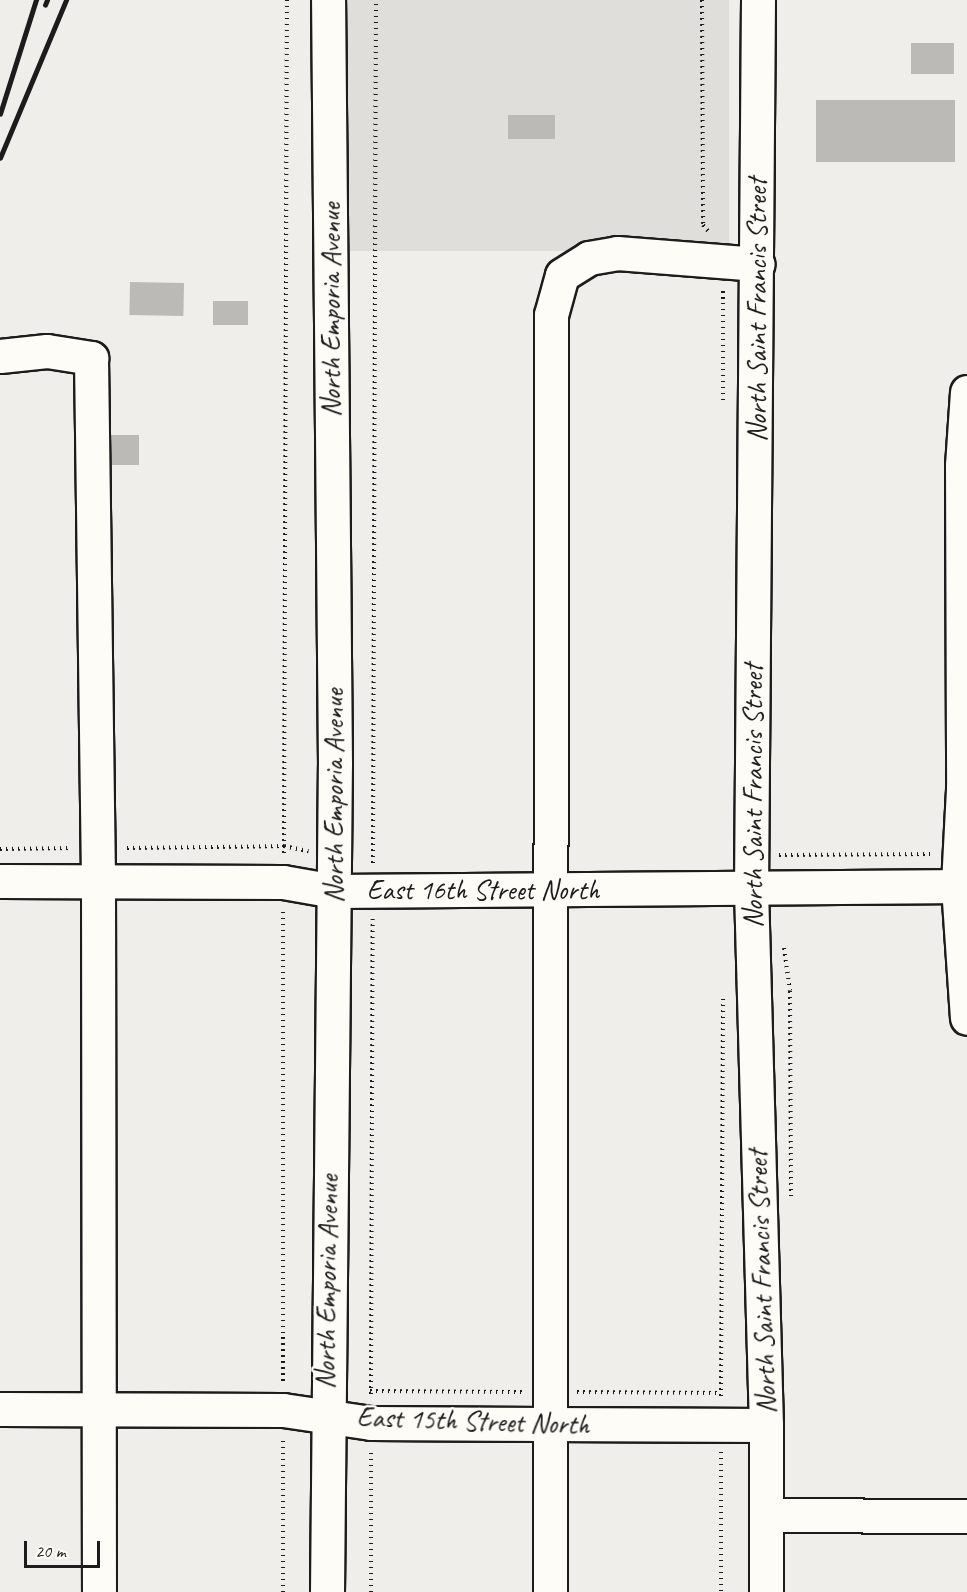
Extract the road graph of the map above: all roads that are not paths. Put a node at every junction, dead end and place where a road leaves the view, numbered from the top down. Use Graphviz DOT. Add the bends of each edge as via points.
graph roads {
  1 [pos="328,0"];
  2 [pos="758,0"];
  3 [pos="758,264"];
  4 [pos="0,356"];
  5 [pos="967,392"];
  6 [pos="0,881"];
  7 [pos="98,881"];
  8 [pos="963,886"];
  9 [pos="766,889"];
  10 [pos="548,890"];
  11 [pos="334,891"];
  12 [pos="967,1018"];
  13 [pos="0,1409"];
  14 [pos="99,1409"];
  15 [pos="325,1413"];
  16 [pos="550,1424"];
  17 [pos="766,1425"];
  18 [pos="766,1515"];
  19 [pos="967,1516"];
  20 [pos="99,1592"];
  21 [pos="327,1592"];
  22 [pos="550,1592"];
  23 [pos="766,1592"];
  1 -- 11 [label="street, North Emporia Avenue"];
  2 -- 3 [label="street, North Saint Francis Street"];
  3 -- 9 [label="street, North Saint Francis Street"];
  3 -- 10 [label="street" via="617,253 589,258 562,275 551,315"];
  4 -- 7 [label="street" via="47,351 91,358"];
  5 -- 8 [label="street" via="962,465"];
  6 -- 7 [label="street, East 16th Street North"];
  7 -- 11 [label="street, East 16th Street North" via="283,882"];
  7 -- 14 [label="street"];
  8 -- 9 [label="street, East 16th Street North"];
  8 -- 12 [label="street"];
  9 -- 10 [label="street, East 16th Street North"];
  9 -- 17 [label="street, North Saint Francis Street"];
  10 -- 11 [label="street, East 16th Street North" via="377,871"];
  10 -- 16 [label="street"];
  11 -- 15 [label="street, North Emporia Avenue"];
  13 -- 14 [label="street, East 15th Street North"];
  14 -- 15 [label="street, East 15th Street North"];
  14 -- 20 [label="street"];
  15 -- 16 [label="street, East 15th Street North" via="371,1423"];
  15 -- 21 [label="street, North Emporia Avenue"];
  16 -- 17 [label="street, East 15th Street North"];
  16 -- 22 [label="street"];
  17 -- 18 [label="street, North Saint Francis Street"];
  18 -- 19 [label="street"];
  18 -- 23 [label="street, North Saint Francis Street"];
}
